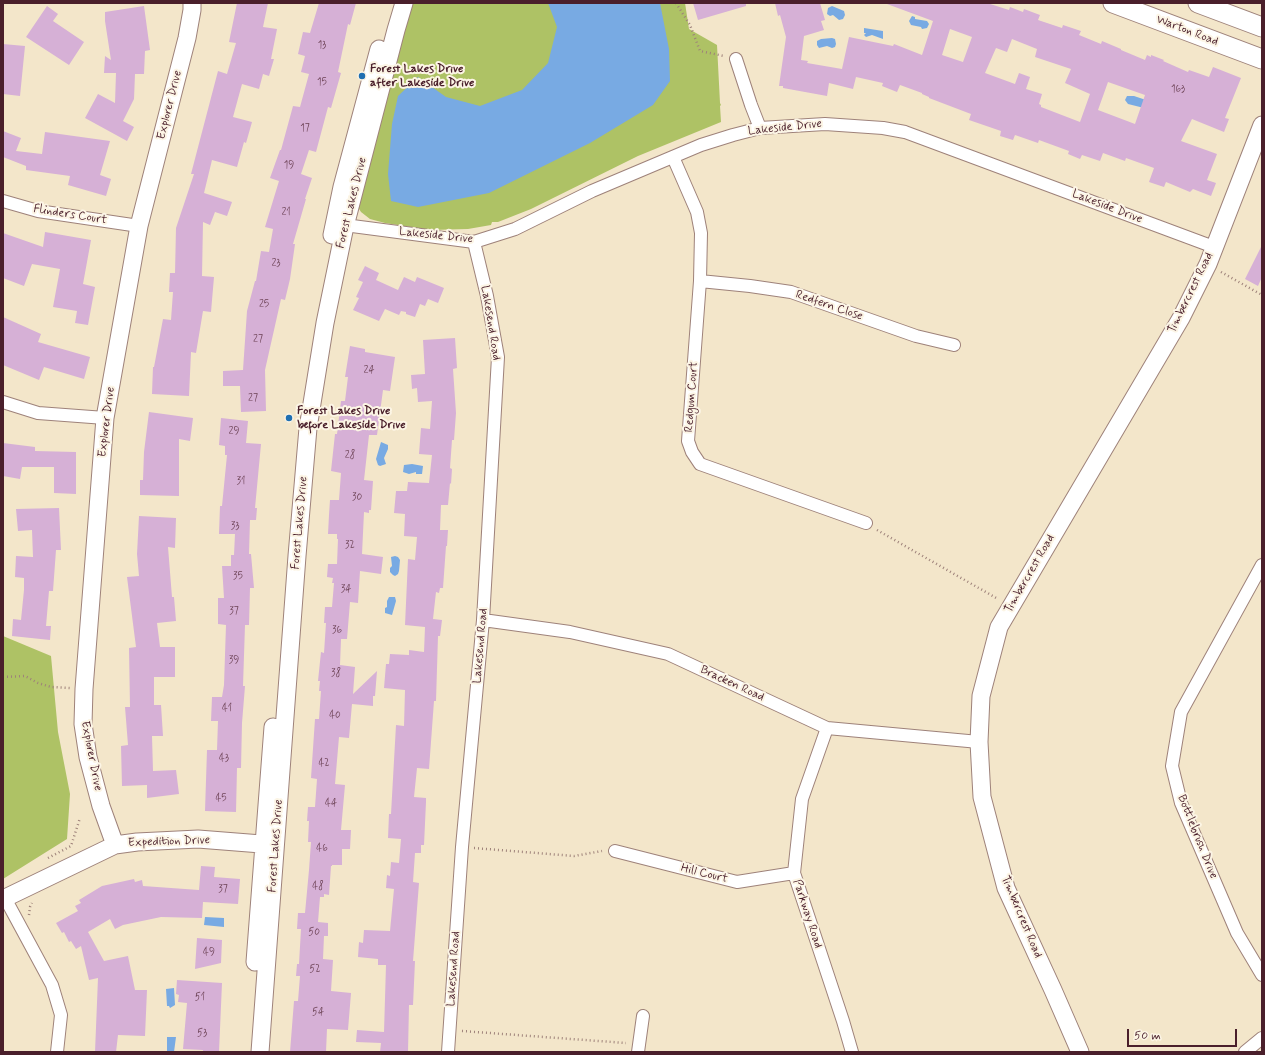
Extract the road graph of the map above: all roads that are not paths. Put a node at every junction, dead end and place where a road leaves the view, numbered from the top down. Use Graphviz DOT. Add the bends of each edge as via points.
graph roads {
  1 [pos="192,3"];
  2 [pos="392,3"];
  3 [pos="404,3"];
  4 [pos="1113,3"];
  5 [pos="1198,3"];
  6 [pos="1262,27"];
  7 [pos="736,59"];
  8 [pos="1262,59"];
  9 [pos="1262,125"];
  10 [pos="760,128"];
  11 [pos="673,157"];
  12 [pos="3,201"];
  13 [pos="340,225"];
  14 [pos="139,226"];
  15 [pos="474,242"];
  16 [pos="1214,247"];
  17 [pos="700,282"];
  18 [pos="954,345"];
  19 [pos="3,402"];
  20 [pos="105,418"];
  21 [pos="866,523"];
  22 [pos="1262,565"];
  23 [pos="483,620"];
  24 [pos="827,728"];
  25 [pos="979,742"];
  26 [pos="115,844"];
  27 [pos="270,844"];
  28 [pos="615,851"];
  29 [pos="794,873"];
  30 [pos="4,899"];
  31 [pos="1262,975"];
  32 [pos="643,1016"];
  33 [pos="1262,1038"];
  34 [pos="638,1048"];
  35 [pos="57,1052"];
  36 [pos="248,1052"];
  37 [pos="260,1052"];
  38 [pos="448,1052"];
  39 [pos="852,1052"];
  40 [pos="1080,1052"];
  41 [pos="1245,1052"];
  1 -- 14 [label="street, Explorer Drive" via="187,38"];
  2 -- 13 [label="street, Forest Lakes Drive" via="342,187"];
  3 -- 13 [label="street, Forest Lakes Drive"];
  4 -- 8 [label="main road, Warton Road"];
  5 -- 6 [label="main road"];
  7 -- 10 [label="street"];
  9 -- 16 [label="street, Timbercrest Road"];
  10 -- 11 [label="street, Lakeside Drive" via="701,145"];
  10 -- 16 [label="street, Lakeside Drive" via="825,124 905,132"];
  11 -- 15 [label="street, Lakeside Drive" via="592,191 515,229"];
  11 -- 17 [label="street, Redgum Court" via="698,219 701,233"];
  12 -- 14 [label="street, Flinders Court" via="38,211"];
  13 -- 15 [label="street, Lakeside Drive"];
  13 -- 27 [label="street, Forest Lakes Drive" via="308,428"];
  14 -- 20 [label="street, Explorer Drive"];
  15 -- 23 [label="street, Lakesend Road" via="498,356"];
  16 -- 25 [label="street, Timbercrest Road" via="1181,318 1000,626 981,696"];
  17 -- 18 [label="street, Redfern Close" via="791,292 916,336"];
  17 -- 21 [label="street, Redgum Court" via="688,441 700,464"];
  19 -- 20 [label="street" via="38,413"];
  20 -- 26 [label="street, Explorer Drive" via="83,724 88,758"];
  22 -- 31 [label="street, Bottlebrush Drive" via="1182,712 1172,766 1181,803 1237,933"];
  23 -- 24 [label="street, Bracken Road" via="570,632 668,654"];
  23 -- 38 [label="street, Lakesend Road" via="462,847"];
  24 -- 25 [label="street, Bracken Road"];
  24 -- 29 [label="street, Parkway Road" via="802,799"];
  25 -- 40 [label="street, Timbercrest Road" via="982,797 1006,888"];
  26 -- 27 [label="street, Expedition Drive" via="198,839"];
  26 -- 30 [label="street, Expedition Drive"];
  27 -- 36 [label="street, Forest Lakes Drive"];
  27 -- 37 [label="street, Forest Lakes Drive"];
  28 -- 29 [label="street, Hill Court" via="737,882"];
  29 -- 39 [label="street, Parkway Road"];
  30 -- 35 [label="street" via="52,985 61,1015"];
  32 -- 34 [label="street"];
  33 -- 41 [label="street"];
}
